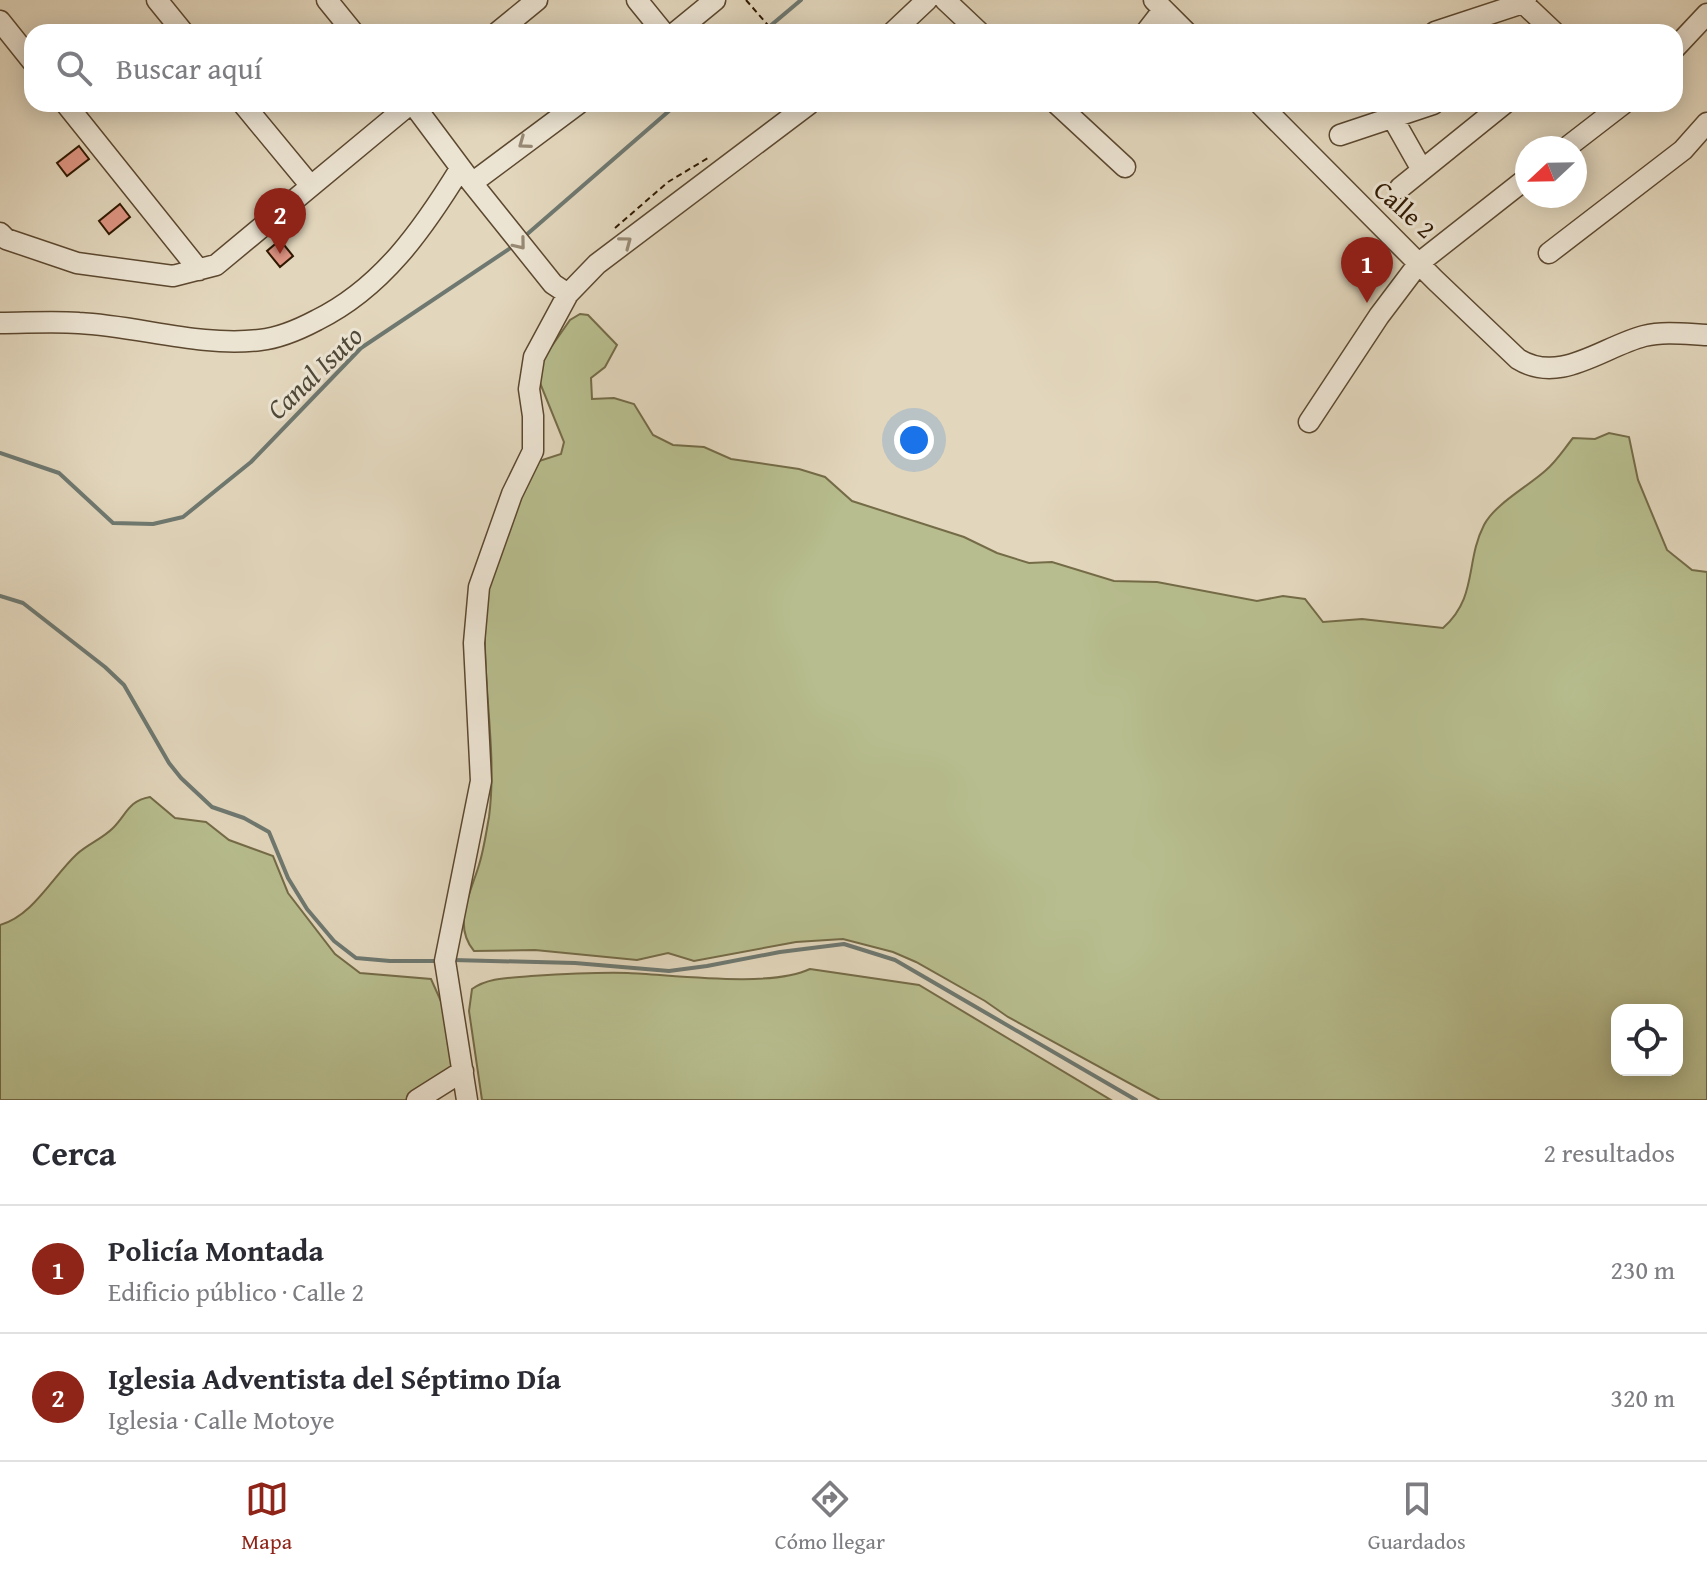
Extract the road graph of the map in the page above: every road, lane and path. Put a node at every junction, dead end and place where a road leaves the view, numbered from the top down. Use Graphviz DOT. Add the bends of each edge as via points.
graph roads {
  1 [pos="157,0"];
  2 [pos="327,0"];
  3 [pos="537,0"];
  4 [pos="637,0"];
  5 [pos="715,0"];
  6 [pos="746,0"];
  7 [pos="927,0"];
  8 [pos="945,0"];
  9 [pos="1523,1"];
  10 [pos="1158,5"];
  11 [pos="1707,14"];
  12 [pos="0,21"];
  13 [pos="176,24"];
  14 [pos="346,24"];
  15 [pos="508,24"];
  16 [pos="656,24"];
  17 [pos="686,24"];
  18 [pos="767,24"];
  19 [pos="902,24"];
  20 [pos="970,24"];
  21 [pos="1150,24"];
  22 [pos="1178,24"];
  23 [pos="1458,24"];
  24 [pos="1546,24"];
  25 [pos="1683,40"];
  26 [pos="24,51"];
  27 [pos="72,112"];
  28 [pos="250,112"];
  29 [pos="402,112"];
  30 [pos="418,112"];
  31 [pos="566,112"];
  32 [pos="798,112"];
  33 [pos="1066,112"];
  34 [pos="1083,112"];
  35 [pos="1268,112"];
  36 [pos="1408,112"];
  37 [pos="1494,112"];
  38 [pos="1613,112"];
  39 [pos="1392,117"];
  40 [pos="1076,121"];
  41 [pos="1707,123"];
  42 [pos="1340,135"];
  43 [pos="1582,136"];
  44 [pos="1125,167"];
  45 [pos="1422,170"];
  46 [pos="466,176"];
  47 [pos="310,185"];
  48 [pos="1515,187"];
  49 [pos="1400,188"];
  50 [pos="0,233"];
  51 [pos="1549,253"];
  52 [pos="1419,263"];
  53 [pos="199,270"];
  54 [pos="560,289"];
  55 [pos="0,323"];
  56 [pos="1707,335"];
  57 [pos="1309,422"];
  58 [pos="463,1071"];
  59 [pos="417,1100"];
  60 [pos="467,1100"];
  1 -- 13 [label="street"];
  2 -- 14 [label="street"];
  3 -- 15 [label="street"];
  4 -- 16 [label="street"];
  5 -- 17 [label="street"];
  6 -- 18 [label="path"];
  7 -- 19 [label="street"];
  8 -- 20 [label="street"];
  9 -- 23 [label="street"];
  9 -- 24 [label="street"];
  10 -- 21 [label="street"];
  10 -- 22 [label="street"];
  11 -- 25 [label="street"];
  12 -- 26 [label="street"];
  27 -- 53 [label="street"];
  28 -- 47 [label="street"];
  29 -- 47 [label="street"];
  30 -- 46 [label="street"];
  31 -- 46 [label="street, one-way"];
  54 -- 32 [label="street, one-way"];
  33 -- 40 [label="street"];
  34 -- 40 [label="street"];
  35 -- 52 [label="street, Calle 2"];
  36 -- 39 [label="street"];
  37 -- 45 [label="street"];
  38 -- 43 [label="street"];
  39 -- 42 [label="street"];
  39 -- 45 [label="street"];
  40 -- 44 [label="street"];
  41 -- 51 [label="street" via="1683,150"];
  45 -- 49 [label="street"];
  46 -- 54 [label="street, one-way"];
  46 -- 55 [label="street" via="367,289 300,329 262,340 226,341 80,323"];
  47 -- 53 [label="street" via="216,265"];
  48 -- 52 [label="street, Calle 2"];
  50 -- 53 [label="street" via="77,263 173,276"];
  52 -- 56 [label="street" via="1518,359 1533,367 1559,367 1660,333"];
  52 -- 57 [label="street"];
  54 -- 58 [label="street" via="534,357 529,389 533,451 479,587 474,643 481,781 445,961"];
  58 -- 59 [label="street"];
  58 -- 60 [label="street"];
}
